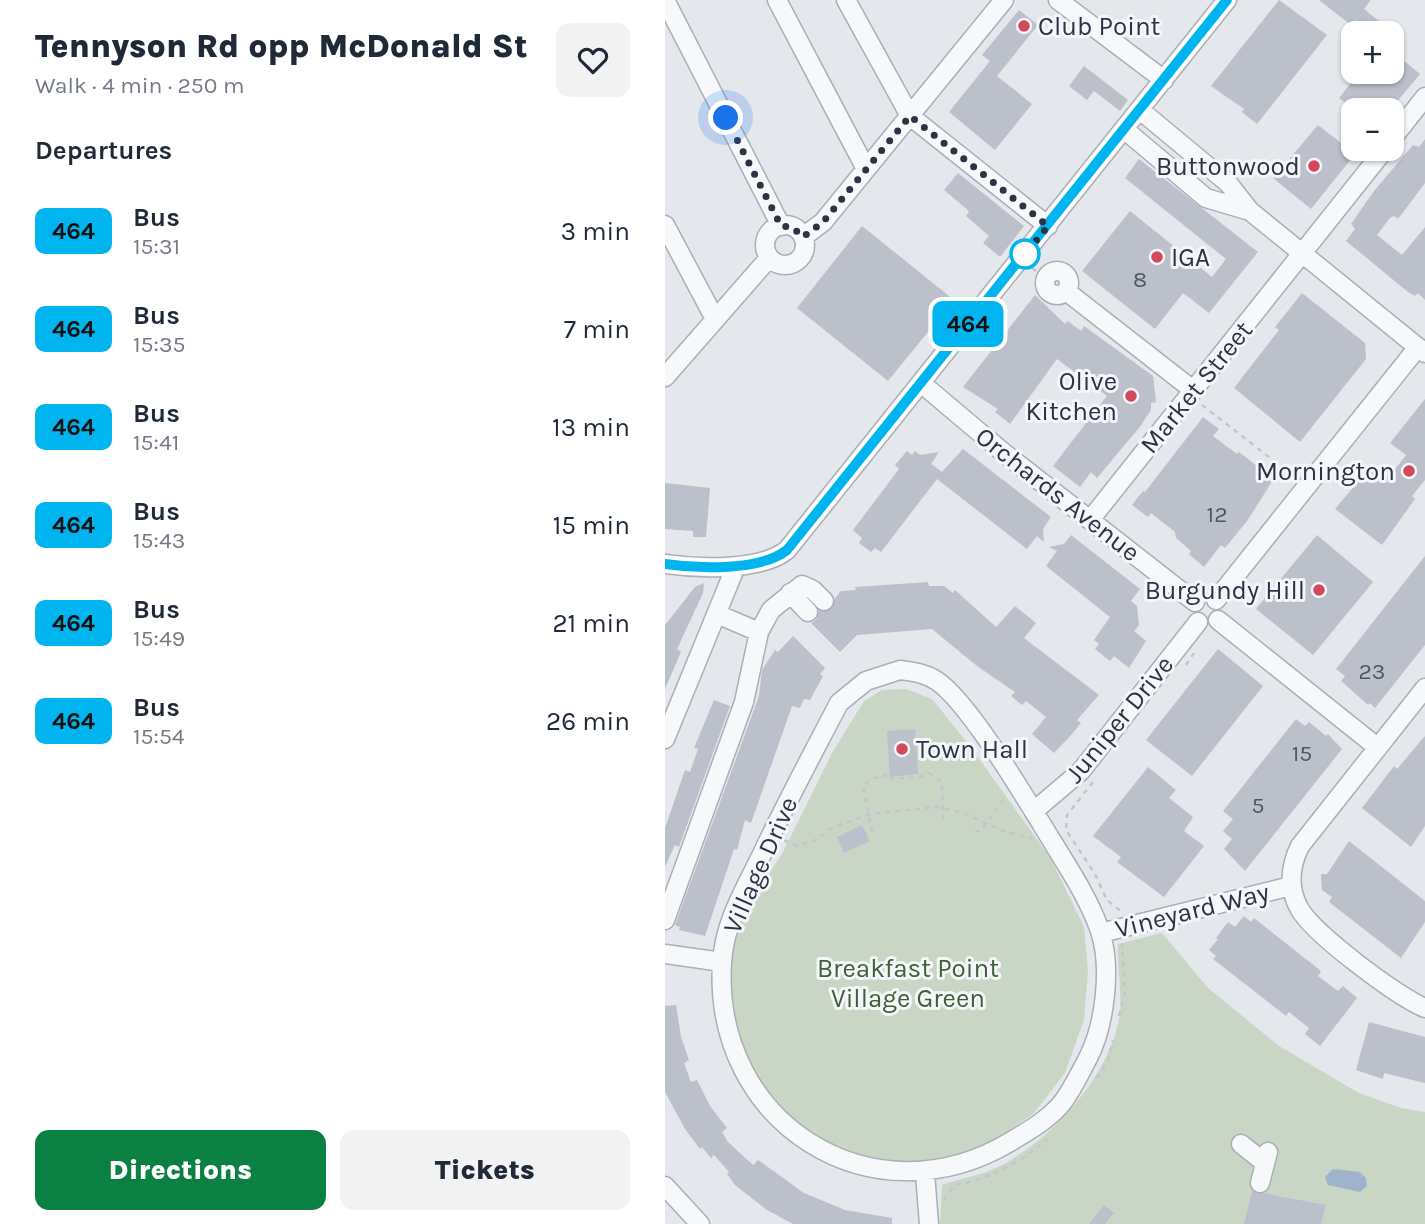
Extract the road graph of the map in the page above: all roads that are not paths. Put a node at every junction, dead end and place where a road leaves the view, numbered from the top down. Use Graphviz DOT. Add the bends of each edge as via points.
graph roads {
  1 [pos="777,0"];
  2 [pos="846,0"];
  3 [pos="1004,0"];
  4 [pos="1058,0"];
  5 [pos="1227,0"];
  6 [pos="665,1"];
  7 [pos="1164,80"];
  8 [pos="1425,97"];
  9 [pos="1140,110"];
  10 [pos="910,116"];
  11 [pos="1404,124"];
  12 [pos="1125,130"];
  13 [pos="1376,161"];
  14 [pos="866,169"];
  15 [pos="1249,211"];
  16 [pos="665,225"];
  17 [pos="781,226"];
  18 [pos="1048,226"];
  19 [pos="803,237"];
  20 [pos="1302,254"];
  21 [pos="769,258"];
  22 [pos="1040,271"];
  23 [pos="715,319"];
  24 [pos="1421,350"];
  25 [pos="665,376"];
  26 [pos="921,383"];
  27 [pos="1191,392"];
  28 [pos="1090,520"];
  29 [pos="666,566"];
  30 [pos="736,566"];
  31 [pos="790,593"];
  32 [pos="1216,600"];
  33 [pos="824,601"];
  34 [pos="1195,602"];
  35 [pos="808,612"];
  36 [pos="717,614"];
  37 [pos="1218,620"];
  38 [pos="1198,622"];
  39 [pos="759,632"];
  40 [pos="1425,688"];
  41 [pos="665,739"];
  42 [pos="1377,747"];
  43 [pos="1034,811"];
  44 [pos="1291,886"];
  45 [pos="665,920"];
  46 [pos="1101,933"];
  47 [pos="665,954"];
  48 [pos="722,962"];
  49 [pos="1425,1008"];
  50 [pos="1241,1144"];
  51 [pos="926,1173"];
  52 [pos="1260,1184"];
  53 [pos="665,1185"];
  54 [pos="701,1224"];
  55 [pos="929,1224"];
  1 -- 14 [label="street"];
  2 -- 10 [label="street"];
  3 -- 10 [label="street"];
  4 -- 7 [label="street"];
  5 -- 7 [label="street"];
  6 -- 17 [label="street"];
  7 -- 9 [label="street"];
  8 -- 11 [label="street"];
  9 -- 12 [label="street"];
  9 -- 15 [label="street" via="1228,183"];
  10 -- 14 [label="street"];
  10 -- 18 [label="street"];
  12 -- 15 [label="street" via="1206,198"];
  12 -- 18 [label="street"];
  13 -- 20 [label="street, Market Street"];
  14 -- 19 [label="street" via="823,222"];
  15 -- 20 [label="street"];
  16 -- 23 [label="street"];
  17 -- 19 [label="street" via="792,227"];
  17 -- 21 [label="street" via="766,239"];
  18 -- 26 [label="street"];
  19 -- 21 [label="street" via="804,250 798,261 780,265"];
  20 -- 24 [label="street"];
  20 -- 27 [label="street, Market Street"];
  21 -- 23 [label="street"];
  22 -- 27 [label="street" via="1064,273 1069,284 1066,291"];
  23 -- 25 [label="street"];
  24 -- 32 [label="street"];
  26 -- 28 [label="street, Orchards Avenue"];
  26 -- 30 [label="street" via="787,550 772,560"];
  27 -- 28 [label="street, Market Street"];
  28 -- 34 [label="street, Orchards Avenue"];
  29 -- 30 [label="street"];
  30 -- 36 [label="street"];
  31 -- 33 [label="street" via="807,586"];
  31 -- 35 [label="street"];
  31 -- 39 [label="street" via="771,610"];
  32 -- 34 [label="street" via="1208,596"];
  32 -- 37 [label="street" via="1221,612"];
  34 -- 38 [label="street"];
  36 -- 39 [label="street"];
  36 -- 41 [label="street"];
  37 -- 38 [label="street" via="1206,625"];
  37 -- 42 [label="street"];
  38 -- 43 [label="street, Juniper Drive" via="1080,771"];
  39 -- 45 [label="street" via="744,702"];
  40 -- 42 [label="street, Vineyard Way"];
  42 -- 44 [label="street, Vineyard Way" via="1300,846"];
  43 -- 46 [label="street, Village Drive"];
  43 -- 48 [label="street, Village Drive" via="958,700 937,681 920,672 900,670 866,681 839,703 771,834 729,921"];
  44 -- 46 [label="street, Vineyard Way"];
  44 -- 49 [label="street" via="1306,920 1398,994"];
  46 -- 51 [label="street, Village Drive" via="1104,1007 1097,1041 1062,1103 1040,1124 990,1154"];
  47 -- 48 [label="street"];
  48 -- 51 [label="street, Village Drive" via="726,1031 759,1100 800,1137 850,1164"];
  50 -- 52 [label="street" via="1267,1158"];
  51 -- 55 [label="street"];
  53 -- 54 [label="street"];
}
